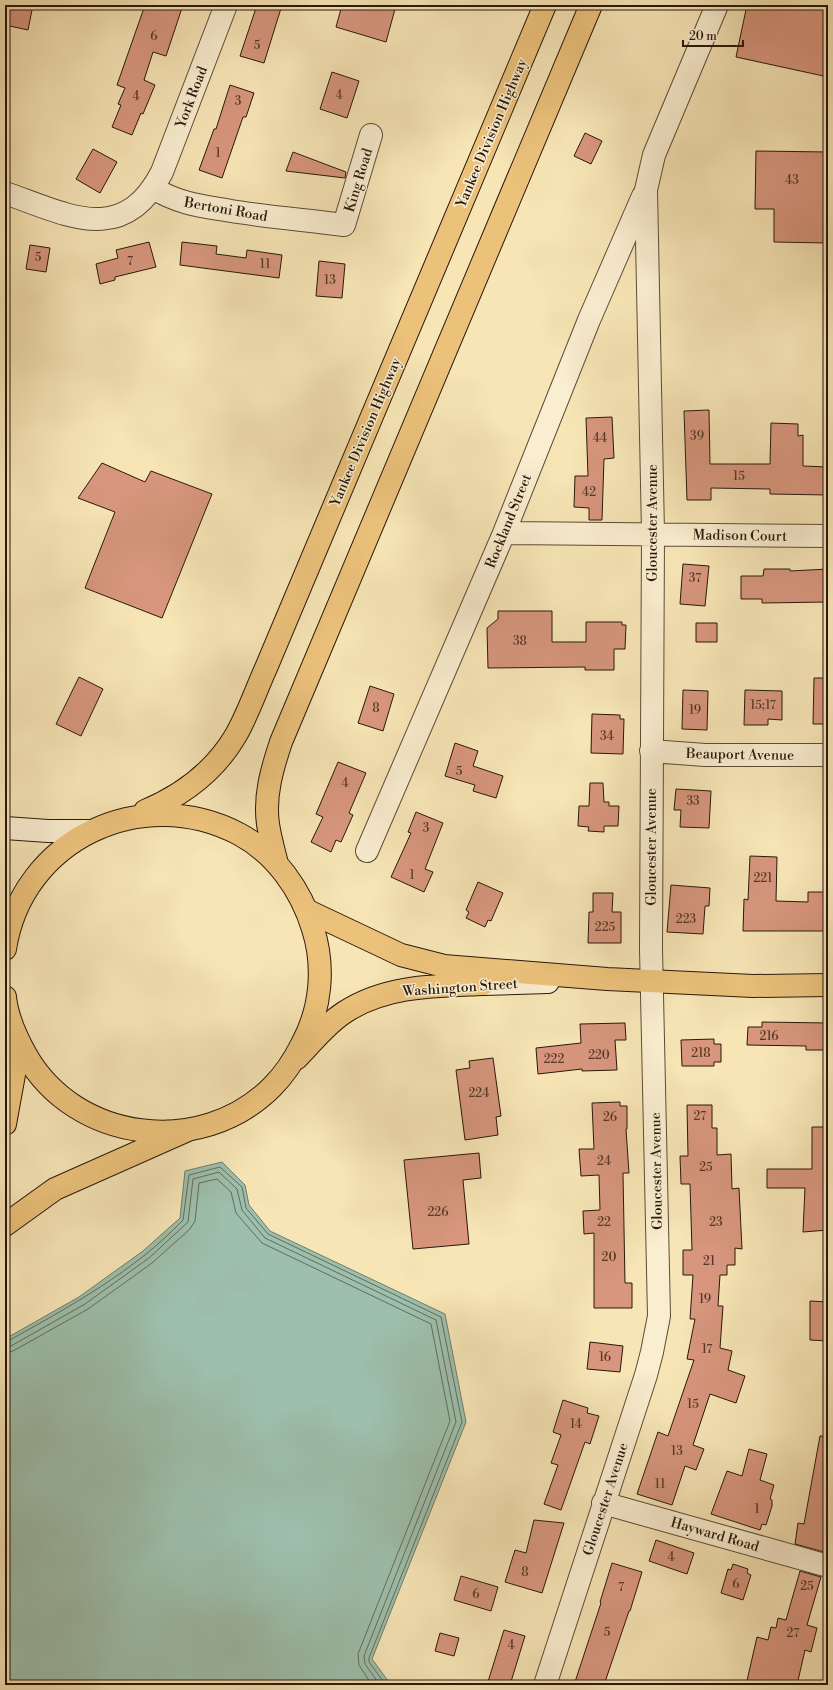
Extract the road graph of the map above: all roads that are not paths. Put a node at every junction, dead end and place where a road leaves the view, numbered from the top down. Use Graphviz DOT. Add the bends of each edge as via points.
graph roads {
  1 [pos="226,5"];
  2 [pos="545,5"];
  3 [pos="591,5"];
  4 [pos="717,5"];
  5 [pos="371,135"];
  6 [pos="153,188"];
  7 [pos="646,190"];
  8 [pos="5,193"];
  9 [pos="344,225"];
  10 [pos="504,533"];
  11 [pos="653,533"];
  12 [pos="828,536"];
  13 [pos="651,751"];
  14 [pos="828,755"];
  15 [pos="133,817"];
  16 [pos="5,828"];
  17 [pos="91,831"];
  18 [pos="367,851"];
  19 [pos="277,864"];
  20 [pos="308,911"];
  21 [pos="5,949"];
  22 [pos="607,980"];
  23 [pos="652,980"];
  24 [pos="483,984"];
  25 [pos="828,985"];
  26 [pos="5,997"];
  27 [pos="14,1034"];
  28 [pos="291,1065"];
  29 [pos="5,1124"];
  30 [pos="188,1130"];
  31 [pos="5,1225"];
  32 [pos="603,1503"];
  33 [pos="828,1566"];
  34 [pos="545,1685"];
  1 -- 6 [label="street, York Road" via="162,172"];
  2 -- 15 [label="main road, Yankee Division Highway" via="236,735 220,757 193,784 173,798"];
  3 -- 19 [label="main road" via="281,742 272,770 268,795 268,824"];
  4 -- 7 [label="street, Gloucester Avenue" via="654,155"];
  5 -- 9 [label="street, King Road"];
  6 -- 8 [label="street" via="128,210 98,220 71,216"];
  6 -- 9 [label="street, Bertoni Road" via="168,198 192,205"];
  7 -- 10 [label="street, Rockland Street" via="588,320"];
  7 -- 11 [label="street, Gloucester Avenue"];
  10 -- 11 [label="street, Madison Court"];
  10 -- 18 [label="street, Rockland Street"];
  11 -- 12 [label="street, Madison Court"];
  11 -- 13 [label="street, Gloucester Avenue"];
  13 -- 14 [label="street, Beauport Avenue"];
  13 -- 23 [label="street, Gloucester Avenue"];
  15 -- 17 [label="main road"];
  15 -- 19 [label="main road" via="171,814 205,820 241,835"];
  16 -- 17 [label="street"];
  17 -- 21 [label="main road" via="53,856 36,876 19,903 7,934"];
  19 -- 20 [label="main road" via="294,886"];
  20 -- 22 [label="main road, Washington Street" via="401,955 444,966"];
  20 -- 28 [label="main road" via="318,943 320,973 317,1006 310,1030"];
  22 -- 23 [label="main road, Washington Street"];
  22 -- 24 [label="street, Washington Street"];
  23 -- 25 [label="main road, Washington Street" via="753,986"];
  23 -- 32 [label="street, Gloucester Avenue" via="659,1316 652,1352"];
  24 -- 28 [label="main road, Washington Street" via="422,986 396,991 367,1001 334,1020"];
  26 -- 27 [label="main road"];
  27 -- 29 [label="main road" via="15,1069"];
  27 -- 30 [label="main road" via="34,1069 46,1083 63,1099 82,1111 104,1122 134,1130"];
  28 -- 30 [label="main road" via="272,1087 245,1108 218,1122"];
  30 -- 31 [label="main road" via="55,1189"];
  32 -- 33 [label="street, Hayward Road"];
  32 -- 34 [label="street, Gloucester Avenue"];
}
